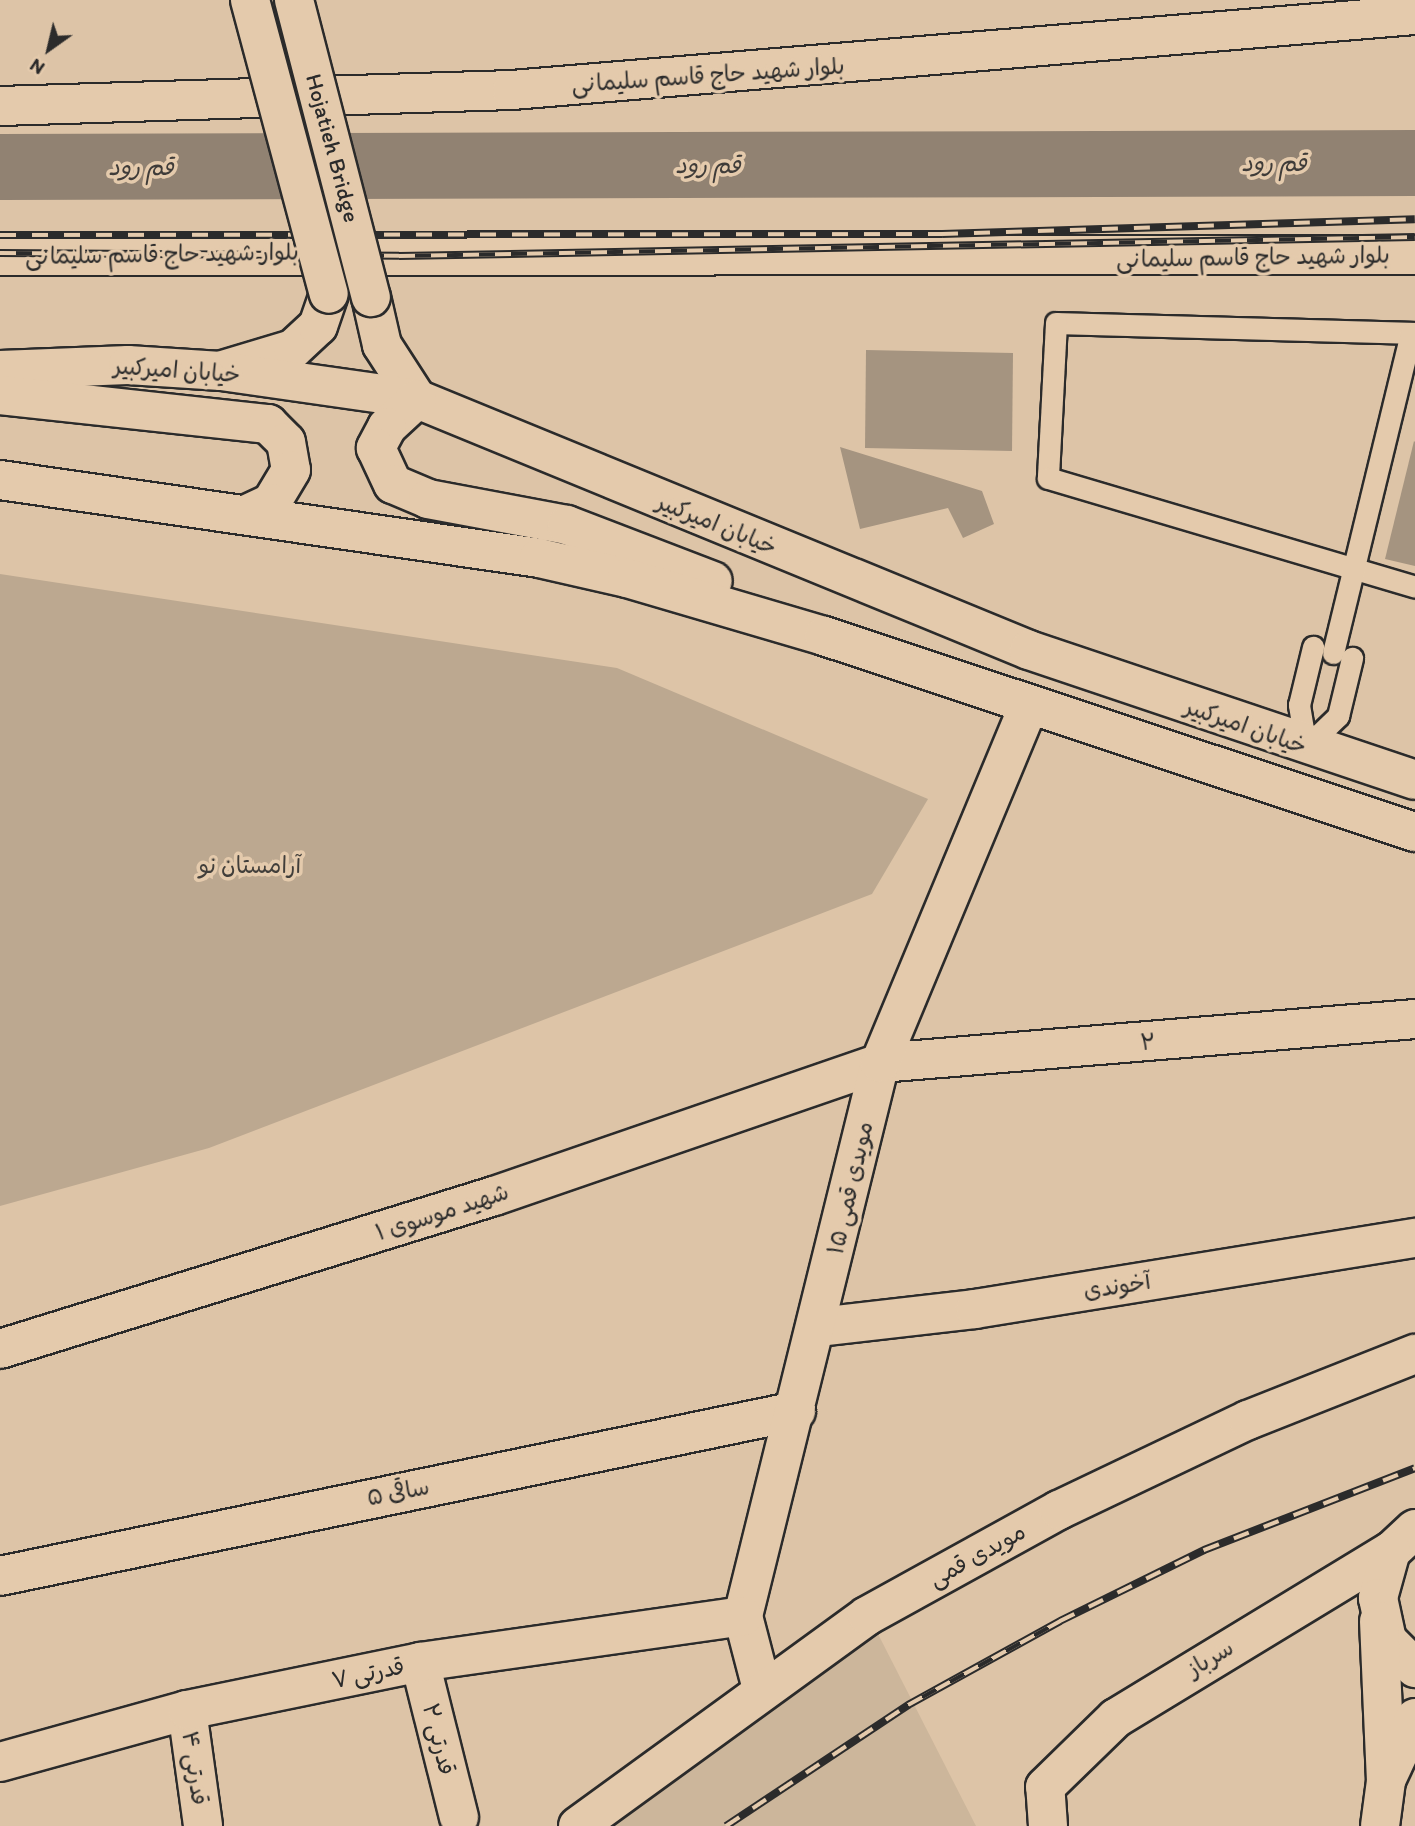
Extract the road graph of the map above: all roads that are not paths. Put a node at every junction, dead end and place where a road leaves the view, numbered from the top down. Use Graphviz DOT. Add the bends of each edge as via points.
graph roads {
  1 [pos="250,0"];
  2 [pos="294,0"];
  3 [pos="1415,15"];
  4 [pos="0,106"];
  5 [pos="1415,255"];
  6 [pos="0,256"];
  7 [pos="1413,333"];
  8 [pos="0,370"];
  9 [pos="221,370"];
  10 [pos="0,395"];
  11 [pos="417,399"];
  12 [pos="0,480"];
  13 [pos="245,515"];
  14 [pos="1354,574"];
  15 [pos="1415,587"];
  16 [pos="824,636"];
  17 [pos="1333,653"];
  18 [pos="1029,705"];
  19 [pos="1306,747"];
  20 [pos="1353,762"];
  21 [pos="1415,764"];
  22 [pos="1415,780"];
  23 [pos="1415,832"];
  24 [pos="1415,1019"];
  25 [pos="880,1063"];
  26 [pos="1415,1238"];
  27 [pos="818,1327"];
  28 [pos="0,1349"];
  29 [pos="1415,1354"];
  30 [pos="796,1411"];
  31 [pos="1403,1540"];
  32 [pos="0,1576"];
  33 [pos="743,1616"];
  34 [pos="1379,1621"];
  35 [pos="420,1662"];
  36 [pos="1415,1668"];
  37 [pos="762,1689"];
  38 [pos="187,1710"];
  39 [pos="1415,1718"];
  40 [pos="0,1762"];
  41 [pos="1386,1781"];
  42 [pos="459,1817"];
  43 [pos="203,1826"];
  44 [pos="578,1826"];
  45 [pos="1048,1826"];
  46 [pos="1380,1826"];
  1 -- 9 [label="main road, Hojatieh Bridge, bridge" via="329,294 318,326 293,349"];
  2 -- 11 [label="main road, Hojatieh Bridge, bridge" via="382,345"];
  3 -- 4 [label="main road, بلوار شهید حاج قاسم سلیمانی" via="526,89"];
  5 -- 6 [label="main road, بلوار شهید حاج قاسم سلیمانی"];
  7 -- 14 [label="lane"];
  7 -- 14 [label="lane" via="1056,323 1048,478"];
  8 -- 9 [label="main road, خیابان امیرکبیر" via="128,365"];
  9 -- 11 [label="main road, خیابان امیرکبیر"];
  10 -- 13 [label="main road" via="268,424 286,442 292,470 271,503"];
  11 -- 16 [label="main road" via="387,427 376,449 381,468 400,488 428,499 567,524 696,573"];
  11 -- 19 [label="main road, خیابان امیرکبیر" via="573,468 1029,650"];
  12 -- 13 [label="main road"];
  13 -- 16 [label="main road" via="539,558"];
  14 -- 15 [label="lane"];
  14 -- 17 [label="lane"];
  16 -- 18 [label="main road"];
  17 -- 19 [label="lane" via="1298,705"];
  17 -- 19 [label="lane" via="1338,716"];
  18 -- 23 [label="main road"];
  18 -- 25 [label="main road, مویدی قمی ۱۵"];
  19 -- 20 [label="main road, خیابان امیرکبیر"];
  20 -- 21 [label="main road"];
  20 -- 22 [label="main road, خیابان امیرکبیر"];
  24 -- 25 [label="main road, ۲"];
  25 -- 27 [label="main road, مویدی قمی ۱۵"];
  25 -- 28 [label="main road, شهید موسوی ۱" via="494,1196"];
  26 -- 27 [label="main road, آخوندی" via="975,1310"];
  27 -- 30 [label="main road, مویدی قمی ۱۵"];
  29 -- 37 [label="main road, مویدی قمی" via="1248,1420 1059,1510 867,1616"];
  30 -- 32 [label="main road, ساقی ۵"];
  30 -- 33 [label="main road, مویدی قمی ۱۵"];
  31 -- 34 [label="main road" via="1378,1598"];
  31 -- 45 [label="main road, سرباز" via="1116,1718 1045,1787"];
  33 -- 35 [label="main road, قدرتی ۷"];
  33 -- 37 [label="main road, مویدی قمی ۱۵"];
  34 -- 36 [label="main road" via="1393,1648"];
  34 -- 41 [label="main road"];
  35 -- 38 [label="main road, قدرتی ۷"];
  35 -- 42 [label="main road, قدرتی ۲"];
  37 -- 44 [label="main road, مویدی قمی"];
  38 -- 40 [label="main road, قدرتی ۷"];
  38 -- 43 [label="main road, قدرتی ۴"];
  39 -- 41 [label="main road"];
  41 -- 46 [label="main road"];
}
